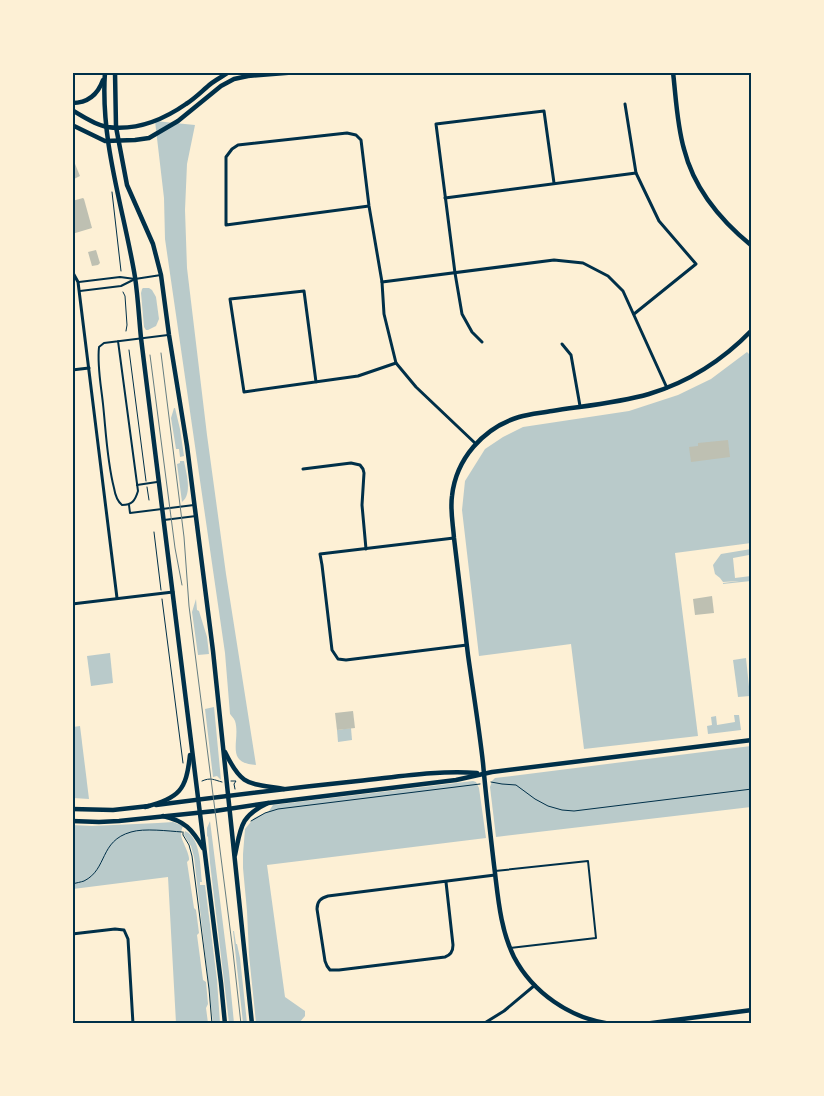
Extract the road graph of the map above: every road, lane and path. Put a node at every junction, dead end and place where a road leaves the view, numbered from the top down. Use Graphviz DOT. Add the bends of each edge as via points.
graph roads {
  1 [pos="115,72"];
  2 [pos="230,72"];
  3 [pos="298,72"];
  4 [pos="673,72"];
  5 [pos="105,74"];
  6 [pos="72,103"];
  7 [pos="625,104"];
  8 [pos="72,110"];
  9 [pos="72,125"];
  10 [pos="107,127"];
  11 [pos="116,127"];
  12 [pos="119,141"];
  13 [pos="108,142"];
  14 [pos="636,172"];
  15 [pos="554,184"];
  16 [pos="111,187"];
  17 [pos="445,198"];
  18 [pos="369,206"];
  19 [pos="752,246"];
  20 [pos="72,271"];
  21 [pos="121,271"];
  22 [pos="455,272"];
  23 [pos="161,276"];
  24 [pos="135,279"];
  25 [pos="78,282"];
  26 [pos="382,282"];
  27 [pos="79,292"];
  28 [pos="123,292"];
  29 [pos="634,314"];
  30 [pos="752,330"];
  31 [pos="126,331"];
  32 [pos="169,335"];
  33 [pos="141,338"];
  34 [pos="118,341"];
  35 [pos="482,342"];
  36 [pos="562,344"];
  37 [pos="130,350"];
  38 [pos="396,362"];
  39 [pos="89,368"];
  40 [pos="72,370"];
  41 [pos="316,382"];
  42 [pos="667,388"];
  43 [pos="580,406"];
  44 [pos="476,444"];
  45 [pos="303,469"];
  46 [pos="159,482"];
  47 [pos="147,484"];
  48 [pos="137,485"];
  49 [pos="149,500"];
  50 [pos="129,505"];
  51 [pos="194,505"];
  52 [pos="162,509"];
  53 [pos="196,516"];
  54 [pos="164,520"];
  55 [pos="154,532"];
  56 [pos="454,538"];
  57 [pos="366,549"];
  58 [pos="160,582"];
  59 [pos="173,592"];
  60 [pos="117,598"];
  61 [pos="72,604"];
  62 [pos="163,604"];
  63 [pos="467,645"];
  64 [pos="752,740"];
  65 [pos="191,746"];
  66 [pos="223,748"];
  67 [pos="183,766"];
  68 [pos="483,773"];
  69 [pos="226,781"];
  70 [pos="236,781"];
  71 [pos="493,782"];
  72 [pos="478,784"];
  73 [pos="196,785"];
  74 [pos="284,789"];
  75 [pos="752,789"];
  76 [pos="227,796"];
  77 [pos="198,800"];
  78 [pos="268,803"];
  79 [pos="145,806"];
  80 [pos="229,808"];
  81 [pos="72,809"];
  82 [pos="199,812"];
  83 [pos="163,816"];
  84 [pos="72,820"];
  85 [pos="245,820"];
  86 [pos="204,849"];
  87 [pos="234,859"];
  88 [pos="495,873"];
  89 [pos="446,882"];
  90 [pos="72,884"];
  91 [pos="72,934"];
  92 [pos="510,948"];
  93 [pos="535,985"];
  94 [pos="752,1010"];
  95 [pos="592,1022"];
  96 [pos="133,1024"];
  97 [pos="212,1024"];
  98 [pos="224,1024"];
  99 [pos="252,1024"];
  100 [pos="483,1024"];
  101 [pos="610,1024"];
  102 [pos="644,1024"];
  1 -- 11 [label="main road"];
  2 -- 11 [label="main road" via="165,118 145,125"];
  3 -- 12 [label="main road" via="234,79 155,135"];
  4 -- 19 [label="main road" via="681,139 690,168 716,212"];
  5 -- 6 [label="main road" via="96,94 88,101"];
  5 -- 10 [label="main road"];
  7 -- 14 [label="street"];
  8 -- 10 [label="main road"];
  9 -- 13 [label="main road"];
  10 -- 11 [label="main road"];
  10 -- 13 [label="main road"];
  11 -- 12 [label="main road"];
  12 -- 13 [label="main road"];
  12 -- 23 [label="main road" via="127,184 153,244"];
  13 -- 24 [label="main road"];
  14 -- 15 [label="street"];
  14 -- 29 [label="street" via="658,222 696,264"];
  15 -- 17 [label="street"];
  15 -- 17 [label="street" via="544,111 436,124"];
  16 -- 21 [label="path"];
  17 -- 22 [label="street"];
  18 -- 18 [label="street" via="361,140 356,135 348,133 238,145 226,157 226,225"];
  18 -- 26 [label="street"];
  20 -- 25 [label="street"];
  22 -- 26 [label="street"];
  22 -- 29 [label="street" via="554,260 583,263 608,276 623,291"];
  22 -- 35 [label="street" via="462,314"];
  23 -- 24 [label="lane"];
  23 -- 32 [label="main road"];
  24 -- 25 [label="lane" via="120,277"];
  24 -- 27 [label="lane" via="121,286"];
  24 -- 33 [label="main road"];
  25 -- 27 [label="street"];
  26 -- 38 [label="street" via="384,314"];
  27 -- 39 [label="street"];
  28 -- 31 [label="path" via="126,296"];
  29 -- 42 [label="street"];
  30 -- 42 [label="main road" via="710,365"];
  32 -- 33 [label="lane"];
  32 -- 51 [label="main road"];
  33 -- 34 [label="lane"];
  33 -- 46 [label="main road"];
  34 -- 48 [label="lane"];
  34 -- 50 [label="lane" via="99,346 98,358 114,488 118,502"];
  36 -- 43 [label="street" via="571,355"];
  37 -- 47 [label="path"];
  38 -- 41 [label="street" via="358,376"];
  38 -- 44 [label="street" via="416,387"];
  39 -- 40 [label="street"];
  39 -- 60 [label="street"];
  41 -- 41 [label="street" via="304,291 230,299 244,392"];
  42 -- 43 [label="main road" via="628,399"];
  43 -- 44 [label="main road" via="518,417 495,428"];
  44 -- 56 [label="main road" via="463,462 453,486"];
  45 -- 57 [label="street" via="351,463 361,466 364,473 362,505"];
  46 -- 47 [label="lane"];
  46 -- 52 [label="main road"];
  47 -- 48 [label="lane"];
  47 -- 49 [label="path"];
  48 -- 50 [label="lane" via="135,499"];
  50 -- 52 [label="lane" via="130,513"];
  51 -- 52 [label="lane"];
  51 -- 53 [label="main road"];
  52 -- 54 [label="main road"];
  53 -- 54 [label="lane"];
  53 -- 66 [label="main road"];
  54 -- 59 [label="main road"];
  55 -- 58 [label="path"];
  56 -- 57 [label="street"];
  56 -- 63 [label="main road"];
  57 -- 63 [label="street" via="320,554 332,650 338,659"];
  59 -- 60 [label="street"];
  59 -- 65 [label="main road"];
  60 -- 61 [label="street"];
  62 -- 67 [label="path"];
  63 -- 68 [label="main road"];
  64 -- 68 [label="main road"];
  65 -- 73 [label="main road"];
  65 -- 79 [label="main road" via="188,773 181,788 167,800"];
  66 -- 69 [label="main road"];
  66 -- 74 [label="main road" via="236,772 247,783"];
  68 -- 74 [label="main road" via="458,772"];
  68 -- 78 [label="main road" via="456,780"];
  68 -- 88 [label="main road"];
  69 -- 70 [label="path"];
  69 -- 73 [label="path" via="211,779"];
  69 -- 76 [label="main road"];
  71 -- 75 [label="path" via="516,785 535,799 562,810"];
  72 -- 85 [label="path" via="278,809 250,823"];
  73 -- 77 [label="main road"];
  74 -- 76 [label="main road"];
  76 -- 77 [label="main road"];
  76 -- 80 [label="main road"];
  77 -- 79 [label="main road"];
  77 -- 82 [label="main road"];
  78 -- 80 [label="main road"];
  78 -- 85 [label="main road" via="257,808"];
  79 -- 81 [label="main road"];
  80 -- 82 [label="main road"];
  80 -- 87 [label="main road"];
  82 -- 83 [label="main road"];
  82 -- 86 [label="main road"];
  83 -- 84 [label="main road" via="99,822"];
  83 -- 86 [label="main road" via="187,826"];
  85 -- 87 [label="main road"];
  86 -- 98 [label="main road"];
  87 -- 99 [label="main road"];
  88 -- 89 [label="street"];
  88 -- 92 [label="main road" via="502,923"];
  88 -- 92 [label="lane" via="588,861 596,938"];
  89 -- 89 [label="street" via="322,898 317,911 329,968 339,970 445,957 451,953 453,945"];
  90 -- 97 [label="path" via="92,875 107,848 119,836 139,830 183,832 192,856"];
  91 -- 96 [label="street" via="124,930 128,939"];
  92 -- 93 [label="main road"];
  93 -- 95 [label="main road" via="559,1005"];
  93 -- 100 [label="street"];
  94 -- 102 [label="main road"];
  95 -- 101 [label="main road"];
}
